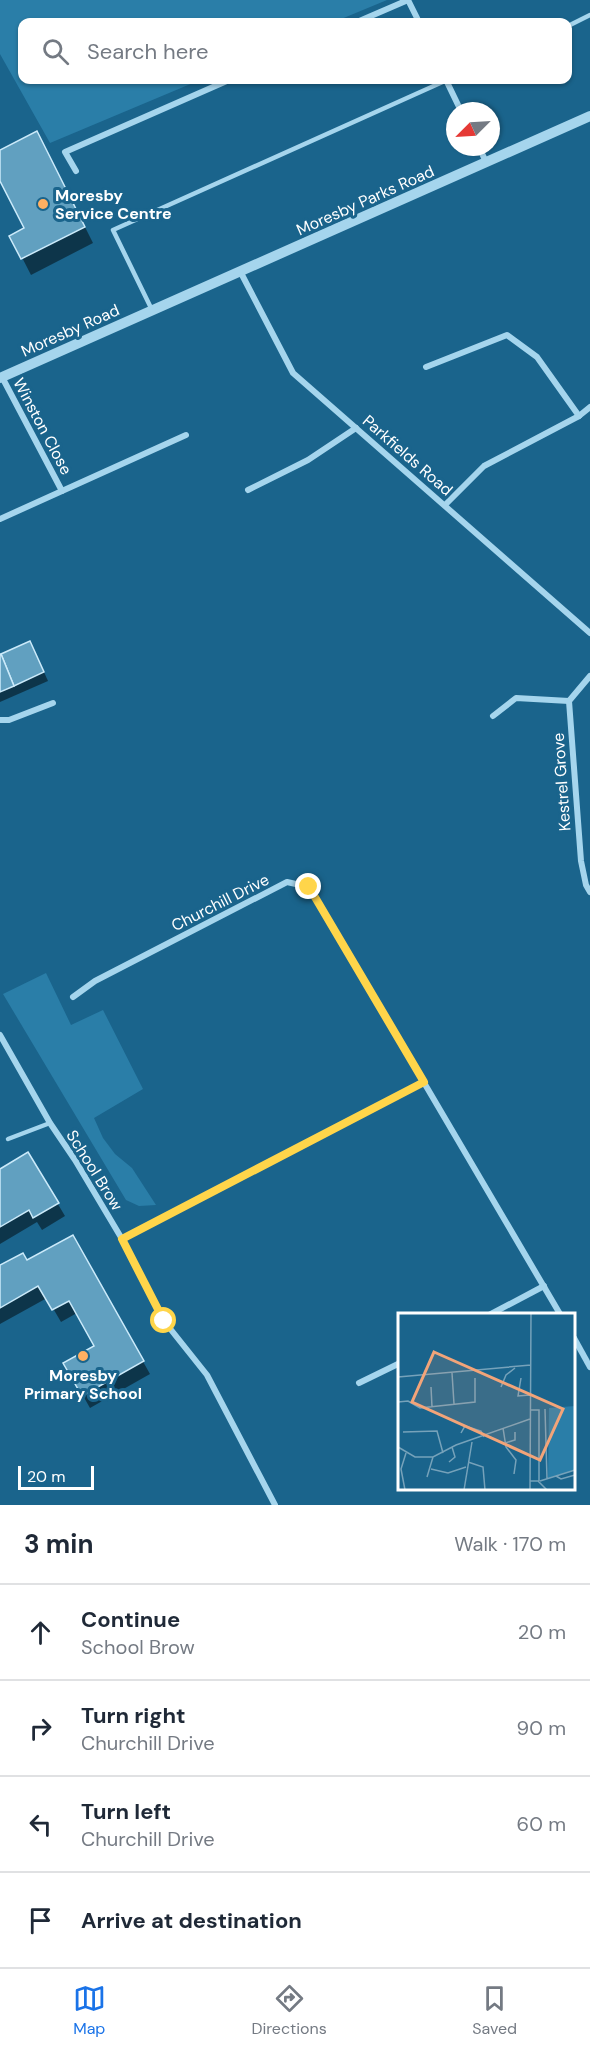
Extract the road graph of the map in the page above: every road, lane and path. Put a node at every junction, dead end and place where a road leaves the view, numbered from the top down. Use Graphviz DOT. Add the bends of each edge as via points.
graph roads {
  1 [pos="408,0"];
  2 [pos="590,15"];
  3 [pos="366,18"];
  4 [pos="417,18"];
  5 [pos="572,24"];
  6 [pos="220,84"];
  7 [pos="438,84"];
  8 [pos="449,84"];
  9 [pos="457,102"];
  10 [pos="590,116"];
  11 [pos="483,156"];
  12 [pos="486,162"];
  13 [pos="76,171"];
  14 [pos="240,271"];
  15 [pos="152,310"];
  16 [pos="426,367"];
  17 [pos="1,377"];
  18 [pos="590,407"];
  19 [pos="579,416"];
  20 [pos="357,428"];
  21 [pos="186,435"];
  22 [pos="248,490"];
  23 [pos="62,491"];
  24 [pos="445,505"];
  25 [pos="0,519"];
  26 [pos="590,633"];
  27 [pos="590,676"];
  28 [pos="569,701"];
  29 [pos="53,703"];
  30 [pos="493,716"];
  31 [pos="0,720"];
  32 [pos="590,892"];
  33 [pos="73,997"];
  34 [pos="0,1035"];
  35 [pos="424,1082"];
  36 [pos="50,1123"];
  37 [pos="8,1139"];
  38 [pos="122,1239"];
  39 [pos="544,1286"];
  40 [pos="492,1313"];
  41 [pos="559,1313"];
  42 [pos="575,1341"];
  43 [pos="398,1364"];
  44 [pos="590,1367"];
  45 [pos="359,1383"];
  46 [pos="275,1505"];
  1 -- 3 [label="street"];
  1 -- 4 [label="street"];
  2 -- 5 [label="lane"];
  6 -- 13 [label="street" via="65,152"];
  7 -- 15 [label="lane" via="113,230"];
  8 -- 9 [label="street"];
  10 -- 12 [label="street, Moresby Parks Road"];
  11 -- 12 [label="street"];
  12 -- 14 [label="street, Moresby Parks Road"];
  14 -- 15 [label="street, Moresby Parks Road"];
  14 -- 20 [label="street, Parkfields Road" via="293,373"];
  15 -- 17 [label="street, Moresby Road"];
  16 -- 19 [label="street" via="507,335 537,357"];
  17 -- 23 [label="street, Winston Close"];
  18 -- 19 [label="street"];
  19 -- 24 [label="street" via="484,466"];
  20 -- 22 [label="street" via="308,460"];
  20 -- 24 [label="street, Parkfields Road"];
  21 -- 23 [label="street"];
  23 -- 25 [label="street, Winston Close"];
  24 -- 26 [label="street, Parkfields Road"];
  27 -- 28 [label="street"];
  28 -- 30 [label="street" via="516,698"];
  28 -- 32 [label="street, Kestrel Grove" via="581,861"];
  29 -- 31 [label="street"];
  33 -- 35 [label="street, Churchill Drive" via="95,981 287,882 309,887"];
  34 -- 36 [label="street, School Brow"];
  35 -- 38 [label="street"];
  35 -- 39 [label="street, Churchill Drive"];
  36 -- 37 [label="lane"];
  36 -- 38 [label="street, School Brow"];
  38 -- 46 [label="street, School Brow" via="164,1321 207,1375"];
  39 -- 40 [label="street"];
  39 -- 41 [label="street, Churchill Drive"];
  42 -- 44 [label="street"];
  43 -- 45 [label="street"];
}
